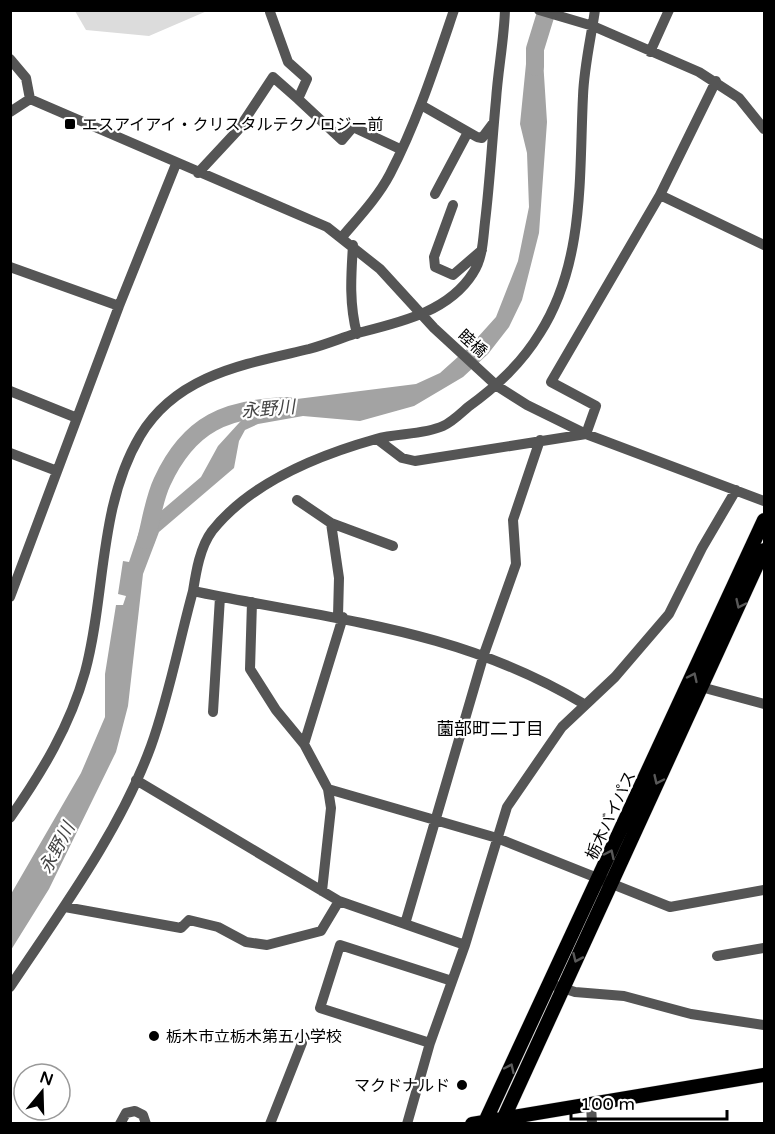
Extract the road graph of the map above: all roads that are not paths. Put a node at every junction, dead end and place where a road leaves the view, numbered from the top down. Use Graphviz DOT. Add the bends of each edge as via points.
graph roads {
  1 [pos="454,10"];
  2 [pos="505,10"];
  3 [pos="539,10"];
  4 [pos="595,10"];
  5 [pos="669,10"];
  6 [pos="270,12"];
  7 [pos="588,25"];
  8 [pos="650,52"];
  9 [pos="10,59"];
  10 [pos="716,81"];
  11 [pos="30,99"];
  12 [pos="298,99"];
  13 [pos="421,105"];
  14 [pos="10,112"];
  15 [pos="494,122"];
  16 [pos="764,126"];
  17 [pos="468,132"];
  18 [pos="400,149"];
  19 [pos="176,164"];
  20 [pos="198,173"];
  21 [pos="435,194"];
  22 [pos="660,195"];
  23 [pos="453,205"];
  24 [pos="342,237"];
  25 [pos="353,245"];
  26 [pos="765,245"];
  27 [pos="482,250"];
  28 [pos="10,267"];
  29 [pos="119,306"];
  30 [pos="422,314"];
  31 [pos="357,334"];
  32 [pos="493,383"];
  33 [pos="10,392"];
  34 [pos="77,418"];
  35 [pos="586,434"];
  36 [pos="376,439"];
  37 [pos="540,440"];
  38 [pos="10,453"];
  39 [pos="57,471"];
  40 [pos="736,490"];
  41 [pos="297,500"];
  42 [pos="765,501"];
  43 [pos="765,520"];
  44 [pos="331,523"];
  45 [pos="393,546"];
  46 [pos="765,550"];
  47 [pos="193,591"];
  48 [pos="10,597"];
  49 [pos="220,597"];
  50 [pos="252,602"];
  51 [pos="340,617"];
  52 [pos="484,654"];
  53 [pos="702,687"];
  54 [pos="584,704"];
  55 [pos="765,704"];
  56 [pos="213,712"];
  57 [pos="304,744"];
  58 [pos="136,780"];
  59 [pos="328,789"];
  60 [pos="10,818"];
  61 [pos="437,820"];
  62 [pos="497,838"];
  63 [pos="604,882"];
  64 [pos="322,891"];
  65 [pos="765,891"];
  66 [pos="339,901"];
  67 [pos="65,907"];
  68 [pos="405,924"];
  69 [pos="465,945"];
  70 [pos="765,948"];
  71 [pos="717,957"];
  72 [pos="452,981"];
  73 [pos="557,986"];
  74 [pos="10,987"];
  75 [pos="765,1025"];
  76 [pos="302,1043"];
  77 [pos="430,1043"];
  78 [pos="765,1075"];
  79 [pos="591,1104"];
  80 [pos="502,1121"];
  81 [pos="481,1123"];
  82 [pos="120,1124"];
  83 [pos="146,1124"];
  84 [pos="270,1124"];
  85 [pos="408,1124"];
  86 [pos="592,1124"];
  1 -- 13 [label="street"];
  2 -- 15 [label="street"];
  3 -- 7 [label="street"];
  4 -- 7 [label="street"];
  5 -- 8 [label="street"];
  6 -- 12 [label="street" via="288,62 307,79"];
  7 -- 8 [label="street"];
  7 -- 32 [label="street" via="582,177 566,272 556,304 540,333 511,372"];
  8 -- 10 [label="street"];
  9 -- 11 [label="street" via="26,78"];
  10 -- 16 [label="street" via="739,98"];
  10 -- 22 [label="street"];
  11 -- 14 [label="street"];
  11 -- 19 [label="street, 睦橋"];
  12 -- 18 [label="street" via="342,140 353,127"];
  12 -- 20 [label="street" via="273,77 238,130"];
  13 -- 17 [label="street"];
  13 -- 18 [label="street"];
  15 -- 17 [label="street" via="482,138"];
  15 -- 27 [label="street"];
  17 -- 21 [label="street"];
  18 -- 24 [label="street" via="378,193"];
  19 -- 20 [label="street, 睦橋"];
  19 -- 29 [label="street"];
  20 -- 24 [label="street, 睦橋" via="285,207"];
  22 -- 26 [label="street"];
  22 -- 35 [label="street" via="551,382 596,406"];
  23 -- 27 [label="street" via="434,257 435,267 453,275"];
  24 -- 25 [label="street, 睦橋"];
  25 -- 30 [label="street, 睦橋"];
  25 -- 31 [label="street" via="350,294"];
  27 -- 30 [label="street" via="475,271 453,297"];
  28 -- 29 [label="street"];
  29 -- 34 [label="street"];
  30 -- 31 [label="street"];
  30 -- 32 [label="street, 睦橋"];
  31 -- 60 [label="street" via="218,372 180,392 141,434 114,504 91,642 73,709 52,755"];
  32 -- 35 [label="street, 睦橋"];
  32 -- 36 [label="street" via="442,427"];
  33 -- 34 [label="street"];
  34 -- 39 [label="street"];
  35 -- 37 [label="street"];
  35 -- 40 [label="street, 睦橋"];
  36 -- 37 [label="street" via="402,458 415,461"];
  36 -- 47 [label="street" via="292,472 234,508 206,541"];
  37 -- 52 [label="street" via="513,520 516,564"];
  38 -- 39 [label="street"];
  39 -- 48 [label="street"];
  40 -- 42 [label="street, 睦橋"];
  40 -- 54 [label="street" via="669,614 615,677"];
  41 -- 44 [label="street"];
  63 -- 43 [label="main road, 栃木バイパス, one-way"];
  44 -- 45 [label="street"];
  44 -- 51 [label="street"];
  46 -- 53 [label="main road, 栃木バイパス, one-way"];
  47 -- 49 [label="street"];
  47 -- 58 [label="street" via="153,736"];
  49 -- 50 [label="street"];
  49 -- 56 [label="street"];
  50 -- 51 [label="street"];
  50 -- 57 [label="street" via="250,669"];
  51 -- 52 [label="street"];
  51 -- 57 [label="street"];
  52 -- 54 [label="street" via="549,683"];
  52 -- 61 [label="street"];
  53 -- 55 [label="street"];
  53 -- 63 [label="main road, 栃木バイパス, one-way"];
  54 -- 62 [label="street" via="551,742 507,807"];
  57 -- 59 [label="street"];
  58 -- 64 [label="street"];
  58 -- 67 [label="street"];
  59 -- 61 [label="street"];
  59 -- 64 [label="street" via="331,808"];
  61 -- 62 [label="street"];
  61 -- 68 [label="street"];
  62 -- 63 [label="street"];
  62 -- 69 [label="street"];
  63 -- 65 [label="street" via="670,907"];
  63 -- 73 [label="main road, 栃木バイパス"];
  64 -- 66 [label="street"];
  66 -- 67 [label="street" via="321,931 267,945 246,942 218,927 189,920 182,928"];
  66 -- 68 [label="street"];
  67 -- 74 [label="street"];
  68 -- 69 [label="street"];
  69 -- 72 [label="street"];
  70 -- 71 [label="street"];
  72 -- 77 [label="street"];
  72 -- 77 [label="street" via="340,945 320,1008"];
  73 -- 75 [label="street"];
  73 -- 80 [label="main road, 栃木バイパス"];
  81 -- 73 [label="main road, 栃木バイパス, one-way"];
  76 -- 84 [label="street"];
  77 -- 85 [label="street"];
  78 -- 79 [label="main road"];
  79 -- 80 [label="main road"];
  79 -- 86 [label="street"];
  80 -- 81 [label="main road"];
  82 -- 83 [label="street" via="126,1113 135,1111 143,1115"];
}
